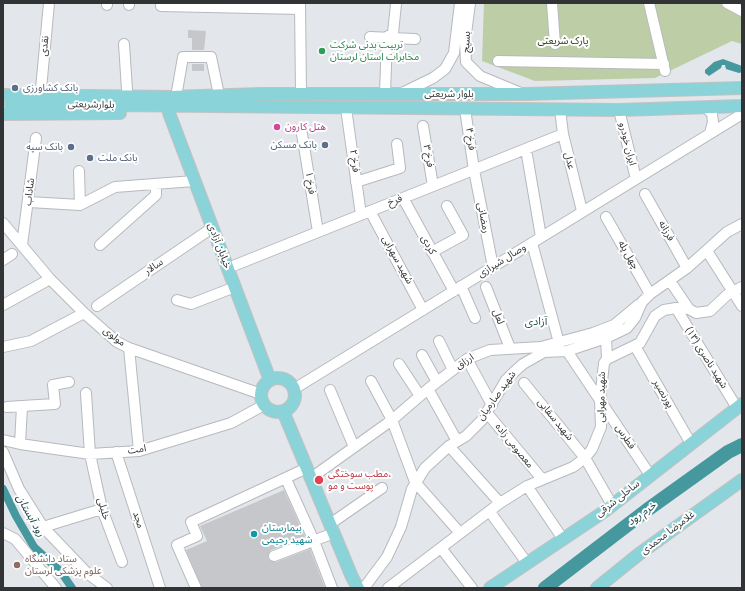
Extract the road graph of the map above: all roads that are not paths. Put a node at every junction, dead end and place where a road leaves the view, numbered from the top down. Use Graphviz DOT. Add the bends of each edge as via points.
graph roads {
  1 [pos="49,3"];
  2 [pos="460,3"];
  3 [pos="470,3"];
  4 [pos="552,3"];
  5 [pos="649,3"];
  6 [pos="727,3"];
  7 [pos="396,4"];
  8 [pos="161,5"];
  9 [pos="213,5"];
  10 [pos="300,6"];
  11 [pos="742,11"];
  12 [pos="370,37"];
  13 [pos="387,37"];
  14 [pos="415,39"];
  15 [pos="124,44"];
  16 [pos="555,44"];
  17 [pos="498,61"];
  18 [pos="742,88"];
  19 [pos="3,89"];
  20 [pos="41,89"];
  21 [pos="127,90"];
  22 [pos="301,94"];
  23 [pos="385,94"];
  24 [pos="399,94"];
  25 [pos="525,94"];
  26 [pos="3,96"];
  27 [pos="156,96"];
  28 [pos="176,100"];
  29 [pos="221,101"];
  30 [pos="3,104"];
  31 [pos="742,106"];
  32 [pos="706,107"];
  33 [pos="346,108"];
  34 [pos="465,109"];
  35 [pos="560,109"];
  36 [pos="619,110"];
  37 [pos="169,113"];
  38 [pos="3,114"];
  39 [pos="742,114"];
  40 [pos="423,126"];
  41 [pos="710,133"];
  42 [pos="302,134"];
  43 [pos="562,134"];
  44 [pos="36,138"];
  45 [pos="397,144"];
  46 [pos="526,149"];
  47 [pos="474,170"];
  48 [pos="79,171"];
  49 [pos="636,179"];
  50 [pos="194,181"];
  51 [pos="356,182"];
  52 [pos="156,184"];
  53 [pos="433,186"];
  54 [pos="645,194"];
  55 [pos="403,198"];
  56 [pos="29,202"];
  57 [pos="80,205"];
  58 [pos="447,206"];
  59 [pos="582,212"];
  60 [pos="365,213"];
  61 [pos="606,217"];
  62 [pos="3,223"];
  63 [pos="742,224"];
  64 [pos="212,228"];
  65 [pos="318,232"];
  66 [pos="541,237"];
  67 [pos="532,243"];
  68 [pos="22,245"];
  69 [pos="100,245"];
  70 [pos="707,251"];
  71 [pos="432,252"];
  72 [pos="12,254"];
  73 [pos="3,260"];
  74 [pos="493,267"];
  75 [pos="228,268"];
  76 [pos="687,268"];
  77 [pos="50,279"];
  78 [pos="670,281"];
  79 [pos="235,287"];
  80 [pos="486,287"];
  81 [pos="458,289"];
  82 [pos="738,289"];
  83 [pos="650,294"];
  84 [pos="177,300"];
  85 [pos="642,302"];
  86 [pos="3,305"];
  87 [pos="97,306"];
  88 [pos="742,306"];
  89 [pos="676,308"];
  90 [pos="689,309"];
  91 [pos="424,310"];
  92 [pos="84,313"];
  93 [pos="475,318"];
  94 [pos="606,338"];
  95 [pos="439,341"];
  96 [pos="560,343"];
  97 [pos="635,346"];
  98 [pos="3,347"];
  99 [pos="129,348"];
  100 [pos="510,348"];
  101 [pos="567,351"];
  102 [pos="422,355"];
  103 [pos="467,359"];
  104 [pos="607,359"];
  105 [pos="400,364"];
  106 [pos="453,370"];
  107 [pos="270,380"];
  108 [pos="371,381"];
  109 [pos="69,382"];
  110 [pos="437,382"];
  111 [pos="524,383"];
  112 [pos="294,389"];
  113 [pos="428,389"];
  114 [pos="330,390"];
  115 [pos="86,393"];
  116 [pos="420,396"];
  117 [pos="263,399"];
  118 [pos="600,400"];
  119 [pos="22,406"];
  120 [pos="740,406"];
  121 [pos="8,407"];
  122 [pos="489,409"];
  123 [pos="283,411"];
  124 [pos="392,420"];
  125 [pos="3,440"];
  126 [pos="690,442"];
  127 [pos="20,444"];
  128 [pos="453,444"];
  129 [pos="354,448"];
  130 [pos="139,451"];
  131 [pos="3,452"];
  132 [pos="116,452"];
  133 [pos="90,454"];
  134 [pos="585,458"];
  135 [pos="309,473"];
  136 [pos="650,474"];
  137 [pos="286,479"];
  138 [pos="542,479"];
  139 [pos="742,480"];
  140 [pos="416,482"];
  141 [pos="527,486"];
  142 [pos="382,488"];
  143 [pos="500,503"];
  144 [pos="612,505"];
  145 [pos="102,509"];
  146 [pos="490,512"];
  147 [pos="43,527"];
  148 [pos="332,528"];
  149 [pos="3,533"];
  150 [pos="460,533"];
  151 [pos="563,538"];
  152 [pos="314,541"];
  153 [pos="441,548"];
  154 [pos="274,556"];
  155 [pos="122,562"];
  156 [pos="527,563"];
  157 [pos="352,583"];
  158 [pos="403,584"];
  159 [pos="56,588"];
  160 [pos="107,588"];
  161 [pos="160,588"];
  162 [pos="196,588"];
  163 [pos="332,588"];
  164 [pos="358,588"];
  165 [pos="364,588"];
  166 [pos="388,588"];
  167 [pos="472,588"];
  168 [pos="490,588"];
  169 [pos="597,588"];
  1 -- 20 [label="street, نقدی"];
  2 -- 24 [label="street, بسیج" via="454,53 445,69"];
  3 -- 25 [label="street, بسیج" via="465,41 466,62 480,76"];
  4 -- 16 [label="street"];
  5 -- 17 [label="street" via="664,68"];
  6 -- 11 [label="street"];
  7 -- 13 [label="street" via="393,33"];
  8 -- 9 [label="street"];
  9 -- 10 [label="street"];
  10 -- 22 [label="street"];
  12 -- 13 [label="street"];
  13 -- 14 [label="street"];
  13 -- 23 [label="street"];
  15 -- 21 [label="street"];
  18 -- 25 [label="main road, بلوار شریعتی"];
  19 -- 20 [label="main road"];
  20 -- 21 [label="main road"];
  21 -- 28 [label="main road" via="150,91"];
  22 -- 23 [label="main road, بلوار شریعتی"];
  22 -- 29 [label="main road, بلوار شریعتی"];
  23 -- 24 [label="main road, بلوار شریعتی"];
  24 -- 25 [label="main road, بلوار شریعتی"];
  26 -- 27 [label="main road, بلوارشریعتی"];
  27 -- 28 [label="main road, بلوار شریعتی"];
  28 -- 29 [label="main road, بلوار شریعتی"];
  28 -- 29 [label="street" via="183,57 211,57"];
  28 -- 30 [label="main road, بلوارشریعتی"];
  29 -- 33 [label="main road, بلوار شریعتی"];
  29 -- 37 [label="main road" via="196,112"];
  31 -- 32 [label="main road, بلوار شریعتی"];
  32 -- 36 [label="main road, بلوار شریعتی"];
  32 -- 41 [label="street" via="712,114"];
  33 -- 34 [label="main road, بلوار شریعتی"];
  33 -- 51 [label="street, فرخ ۲"];
  34 -- 35 [label="main road, بلوار شریعتی"];
  34 -- 47 [label="street, فرخ ۴"];
  35 -- 36 [label="main road, بلوار شریعتی"];
  35 -- 43 [label="street, عدل"];
  36 -- 49 [label="street, ایران خودرو"];
  37 -- 38 [label="main road"];
  37 -- 50 [label="main road, خیابان آزادی"];
  39 -- 41 [label="street, وصال شیرازی"];
  40 -- 53 [label="street, فرخ ۳"];
  41 -- 49 [label="street, وصال شیرازی"];
  42 -- 65 [label="street, فرخ ۱"];
  43 -- 46 [label="street, فرخ"];
  43 -- 59 [label="street, عدل"];
  44 -- 56 [label="street, شاداب"];
  45 -- 51 [label="street" via="400,168"];
  46 -- 47 [label="street, فرخ"];
  46 -- 66 [label="street"];
  47 -- 53 [label="street, فرخ"];
  47 -- 74 [label="street, رمضانی"];
  48 -- 57 [label="street"];
  49 -- 59 [label="street, وصال شیرازی"];
  50 -- 52 [label="street"];
  50 -- 64 [label="main road, خیابان آزادی"];
  51 -- 60 [label="street, فرخ ۲"];
  52 -- 57 [label="street" via="115,187"];
  52 -- 69 [label="street" via="156,195"];
  53 -- 55 [label="street, فرخ"];
  54 -- 76 [label="street, فرزانه"];
  55 -- 60 [label="street, فرخ"];
  55 -- 71 [label="street, کردی"];
  56 -- 57 [label="street"];
  56 -- 68 [label="street, شاداب"];
  58 -- 71 [label="street" via="463,235"];
  59 -- 66 [label="street, وصال شیرازی"];
  60 -- 65 [label="street, فرخ"];
  60 -- 91 [label="street, شهید سهرابی"];
  61 -- 83 [label="street, چهل پله"];
  62 -- 68 [label="street, مولوی"];
  63 -- 70 [label="street, شهید صارمیان" via="727,232"];
  64 -- 75 [label="main road, خیابان آزادی"];
  64 -- 87 [label="street, سالار"];
  65 -- 75 [label="street, فرخ"];
  66 -- 67 [label="street, وصال شیرازی"];
  67 -- 74 [label="street, وصال شیرازی"];
  67 -- 96 [label="street"];
  68 -- 77 [label="street, مولوی"];
  70 -- 76 [label="street, شهید صارمیان"];
  70 -- 82 [label="street"];
  71 -- 81 [label="street, کردی"];
  72 -- 73 [label="street"];
  74 -- 81 [label="street, وصال شیرازی"];
  75 -- 79 [label="main road, خیابان آزادی"];
  76 -- 78 [label="street, شهید صارمیان"];
  77 -- 86 [label="street"];
  77 -- 92 [label="street, مولوی"];
  78 -- 83 [label="street, شهید صارمیان"];
  78 -- 90 [label="street"];
  79 -- 84 [label="street" via="191,304"];
  79 -- 107 [label="main road, خیابان آزادی"];
  80 -- 100 [label="street, لعل"];
  81 -- 91 [label="street, وصال شیرازی"];
  81 -- 93 [label="street, کردی"];
  82 -- 88 [label="street"];
  82 -- 90 [label="street, شهید مهرابی" via="710,311 696,313"];
  83 -- 85 [label="street, شهید صارمیان"];
  85 -- 94 [label="street, شهید صارمیان" via="627,328"];
  85 -- 96 [label="street, ارزاق" via="614,325"];
  89 -- 90 [label="street, شهید مهرابی"];
  89 -- 97 [label="street, شهید مهرابی" via="664,310 655,316 640,343"];
  89 -- 120 [label="street, شهید ناصری (۱۳)"];
  91 -- 112 [label="street, وصال شیرازی"];
  92 -- 98 [label="street" via="31,341"];
  92 -- 99 [label="street, مولوی" via="117,342"];
  94 -- 101 [label="street, شهید صارمیان"];
  94 -- 104 [label="street"];
  95 -- 106 [label="street"];
  96 -- 100 [label="street, ارزاق" via="541,347"];
  97 -- 104 [label="street, شهید مهرابی"];
  97 -- 126 [label="street, پورنصیر"];
  99 -- 117 [label="street, مولوی"];
  99 -- 130 [label="street"];
  100 -- 103 [label="street, ارزاق" via="490,350"];
  101 -- 118 [label="street"];
  101 -- 122 [label="street, شهید صارمیان" via="544,352 523,364 506,380"];
  102 -- 110 [label="street"];
  103 -- 106 [label="street, ارزاق"];
  103 -- 122 [label="street, معصومی زاده"];
  104 -- 118 [label="street, شهید مهرابی" via="603,366"];
  105 -- 116 [label="street"];
  106 -- 110 [label="street, ارزاق"];
  107 -- 112 [label="main road" via="287,380"];
  107 -- 117 [label="main road" via="266,383"];
  108 -- 124 [label="street"];
  109 -- 119 [label="street" via="53,385 55,404"];
  110 -- 113 [label="street, ارزاق"];
  111 -- 134 [label="street, شهید سقایی"];
  112 -- 123 [label="main road" via="294,400 288,409"];
  113 -- 116 [label="street, ارزاق"];
  113 -- 128 [label="street"];
  114 -- 129 [label="street"];
  115 -- 133 [label="street, خلیلی"];
  116 -- 124 [label="street, ارزاق"];
  117 -- 123 [label="main road" via="273,411"];
  117 -- 130 [label="street, امت" via="231,423"];
  118 -- 134 [label="street, شهید مهرابی" via="601,427 592,449"];
  118 -- 136 [label="street, فطرس"];
  119 -- 121 [label="street"];
  119 -- 127 [label="street"];
  120 -- 126 [label="main road, ساحلی شرقی"];
  122 -- 128 [label="street, شهید صارمیان" via="466,436"];
  122 -- 138 [label="street, معصومی زاده"];
  123 -- 135 [label="main road"];
  124 -- 129 [label="street, ارزاق"];
  124 -- 140 [label="street"];
  125 -- 127 [label="street, امت"];
  126 -- 136 [label="main road, ساحلی شرقی"];
  127 -- 133 [label="street, امت"];
  128 -- 140 [label="street, شهید صارمیان" via="425,468"];
  128 -- 143 [label="street"];
  129 -- 135 [label="street, ارزاق"];
  130 -- 132 [label="street, امت"];
  131 -- 147 [label="street" via="19,489"];
  132 -- 133 [label="street, امت"];
  132 -- 161 [label="street, مجد"];
  133 -- 145 [label="street, خلیلی"];
  134 -- 138 [label="street, شهید مهرابی" via="573,467"];
  134 -- 144 [label="street, شهید سقایی"];
  135 -- 137 [label="street, ارزاق"];
  135 -- 148 [label="main road"];
  136 -- 144 [label="main road, ساحلی شرقی"];
  137 -- 152 [label="street"];
  137 -- 162 [label="street, ارزاق" via="191,522 197,536 177,545"];
  138 -- 141 [label="street, شهید مهرابی"];
  139 -- 169 [label="main road, غلامرضا محمدی" via="639,554"];
  140 -- 150 [label="street"];
  140 -- 165 [label="street, شهید صارمیان" via="401,527 387,556"];
  141 -- 143 [label="street, شهید مهرابی"];
  141 -- 151 [label="street"];
  142 -- 148 [label="street"];
  143 -- 146 [label="street, شهید مهرابی"];
  144 -- 151 [label="main road, ساحلی شرقی"];
  145 -- 147 [label="street"];
  145 -- 155 [label="street, خلیلی"];
  146 -- 150 [label="street, شهید مهرابی"];
  146 -- 156 [label="street"];
  147 -- 160 [label="street" via="87,573"];
  148 -- 152 [label="street"];
  148 -- 157 [label="main road"];
  149 -- 159 [label="street" via="14,539"];
  150 -- 153 [label="street, شهید مهرابی"];
  151 -- 156 [label="main road, ساحلی شرقی"];
  152 -- 154 [label="street"];
  152 -- 163 [label="street"];
  153 -- 158 [label="street, شهید مهرابی"];
  153 -- 167 [label="street"];
  156 -- 168 [label="main road, ساحلی شرقی"];
  157 -- 164 [label="main road"];
  158 -- 166 [label="street, شهید مهرابی"];
}
